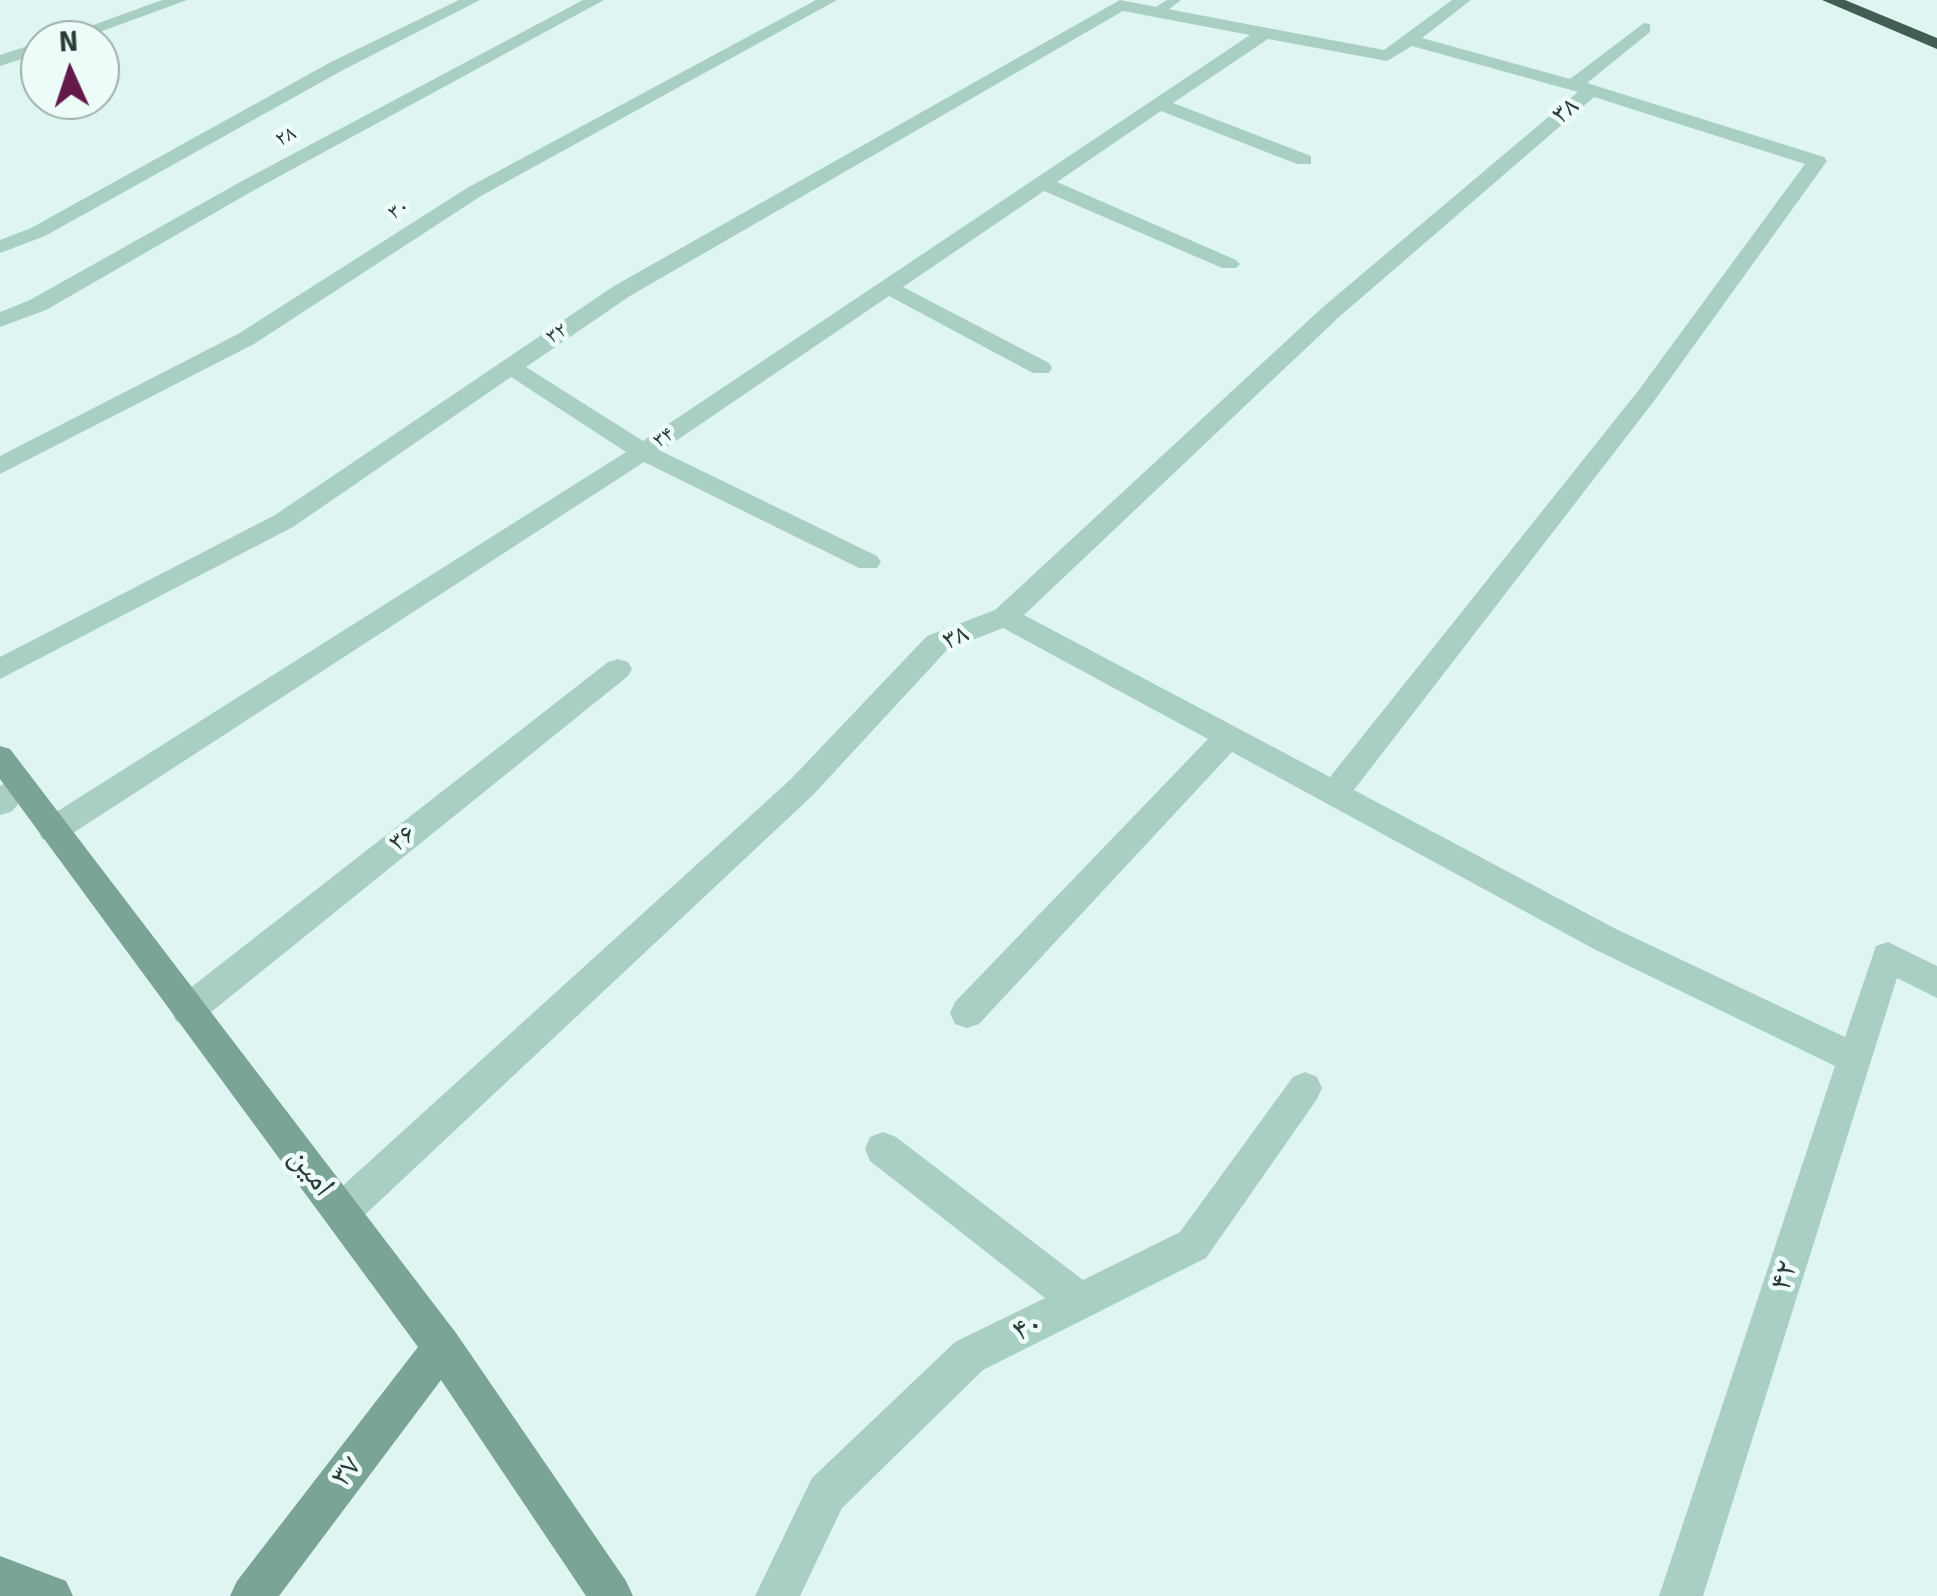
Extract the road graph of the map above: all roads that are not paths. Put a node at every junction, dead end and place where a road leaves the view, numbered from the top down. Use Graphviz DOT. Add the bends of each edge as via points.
graph roads {
  1 [pos="179,0"];
  2 [pos="472,0"];
  3 [pos="596,0"];
  4 [pos="829,0"];
  5 [pos="1175,0"];
  6 [pos="1463,0"];
  7 [pos="1830,0"];
  8 [pos="1157,12"];
  9 [pos="120,20"];
  10 [pos="1644,28"];
  11 [pos="1265,33"];
  12 [pos="1410,40"];
  13 [pos="1937,44"];
  14 [pos="1582,87"];
  15 [pos="1159,104"];
  16 [pos="1304,160"];
  17 [pos="1042,183"];
  18 [pos="0,247"];
  19 [pos="1228,264"];
  20 [pos="888,287"];
  21 [pos="0,320"];
  22 [pos="509,366"];
  23 [pos="1040,368"];
  24 [pos="643,452"];
  25 [pos="0,466"];
  26 [pos="868,562"];
  27 [pos="1006,617"];
  28 [pos="0,669"];
  29 [pos="618,669"];
  30 [pos="1228,737"];
  31 [pos="7,782"];
  32 [pos="1334,794"];
  33 [pos="53,830"];
  34 [pos="1937,983"];
  35 [pos="188,1010"];
  36 [pos="967,1013"];
  37 [pos="1855,1059"];
  38 [pos="1305,1088"];
  39 [pos="883,1149"];
  40 [pos="342,1212"];
  41 [pos="1082,1302"];
  42 [pos="442,1347"];
  43 [pos="0,1577"];
  44 [pos="52,1596"];
  45 [pos="252,1596"];
  46 [pos="611,1596"];
  47 [pos="777,1596"];
  48 [pos="1681,1596"];
  1 -- 9 [label="street"];
  2 -- 18 [label="street"];
  3 -- 21 [label="street, ۲۸"];
  4 -- 25 [label="street, ۳۰" via="474,192 246,339"];
  5 -- 8 [label="lane"];
  6 -- 12 [label="street"];
  7 -- 13 [label="highway"];
  8 -- 11 [label="street"];
  8 -- 22 [label="street, ۳۲" via="1120,6 622,292"];
  10 -- 14 [label="street, ۳۸"];
  11 -- 12 [label="street" via="1387,56"];
  11 -- 15 [label="street, ۳۴"];
  12 -- 14 [label="street"];
  14 -- 27 [label="street, ۳۸"];
  14 -- 32 [label="street" via="1817,161 1646,396"];
  15 -- 16 [label="street"];
  15 -- 17 [label="street, ۳۴"];
  17 -- 19 [label="street"];
  17 -- 20 [label="street, ۳۴"];
  20 -- 23 [label="street"];
  20 -- 24 [label="street, ۳۴"];
  22 -- 24 [label="street"];
  22 -- 28 [label="street, ۳۲" via="284,520"];
  24 -- 26 [label="street"];
  24 -- 33 [label="street, ۳۴"];
  27 -- 30 [label="street"];
  27 -- 40 [label="street, ۳۸" via="937,643 802,787"];
  29 -- 35 [label="street, ۳۶"];
  30 -- 32 [label="street"];
  30 -- 36 [label="street"];
  31 -- 33 [label="street, امین"];
  32 -- 37 [label="street" via="1604,939"];
  33 -- 35 [label="street, امین"];
  34 -- 37 [label="street, ۴۲" via="1888,956"];
  35 -- 40 [label="street, امین"];
  37 -- 48 [label="street, ۴۲"];
  38 -- 41 [label="street, ۴۰" via="1193,1245"];
  39 -- 41 [label="street"];
  40 -- 42 [label="street, امین"];
  41 -- 47 [label="street, ۴۰" via="968,1356 827,1492"];
  42 -- 45 [label="street, ۳۷"];
  42 -- 46 [label="street, امین"];
  43 -- 44 [label="street"];
}
